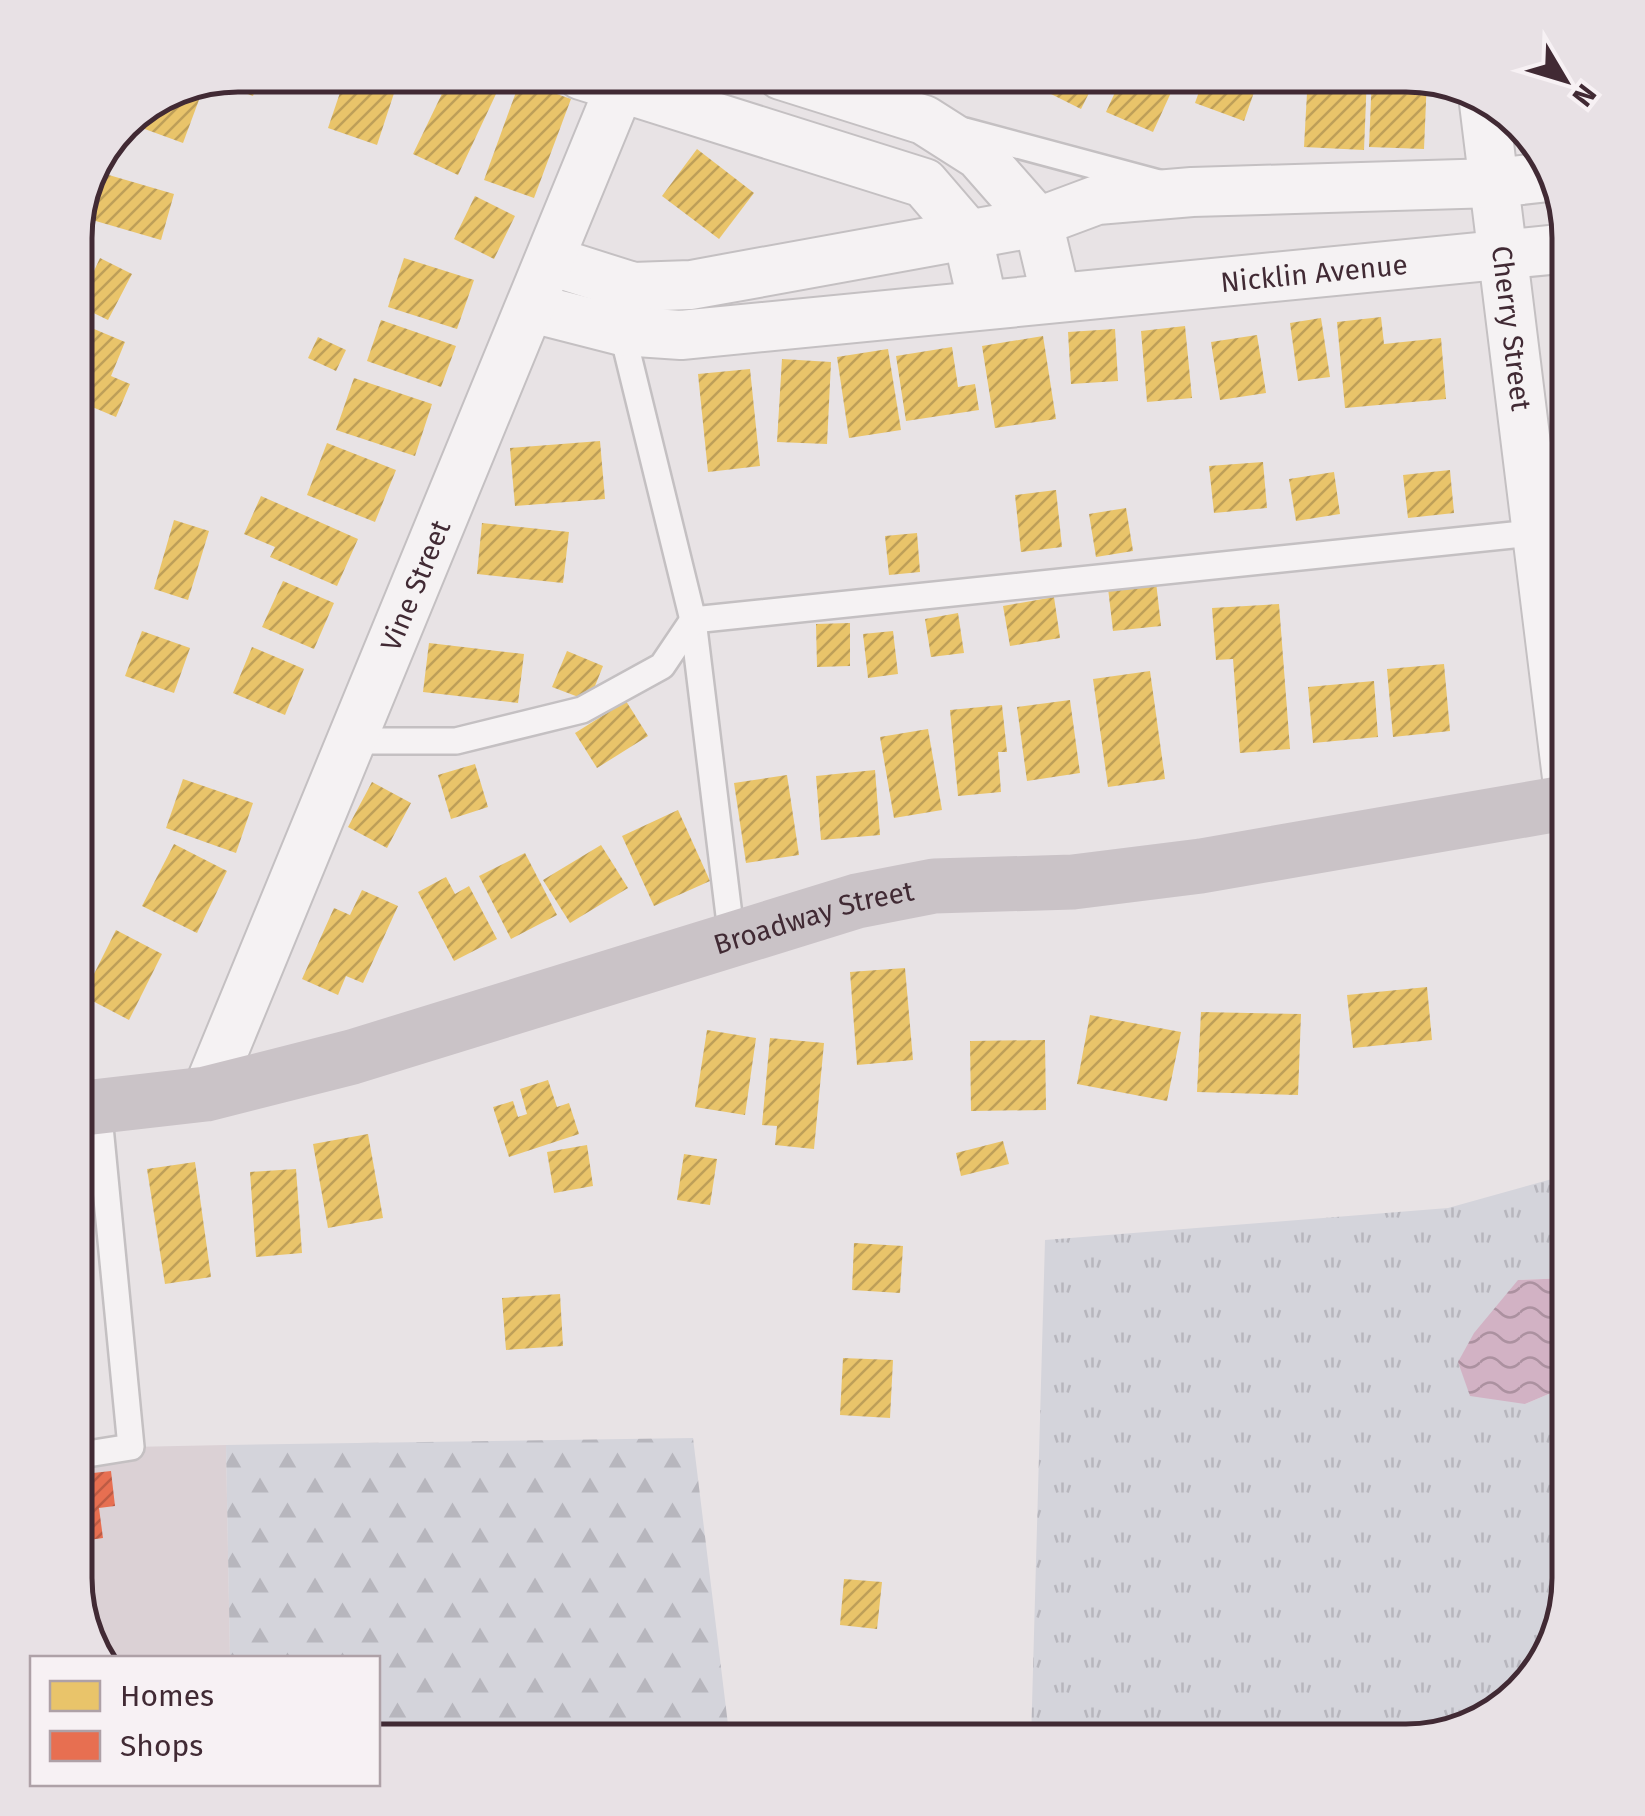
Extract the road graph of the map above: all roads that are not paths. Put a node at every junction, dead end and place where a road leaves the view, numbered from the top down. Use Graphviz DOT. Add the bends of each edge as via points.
graph roads {
  1 [pos="604,92"];
  2 [pos="649,92"];
  3 [pos="837,93"];
  4 [pos="1486,116"];
  5 [pos="924,120"];
  6 [pos="1539,178"];
  7 [pos="1494,183"];
  8 [pos="1192,192"];
  9 [pos="1038,222"];
  10 [pos="967,233"];
  11 [pos="1552,250"];
  12 [pos="1505,256"];
  13 [pos="550,261"];
  14 [pos="1056,297"];
  15 [pos="983,305"];
  16 [pos="532,308"];
  17 [pos="622,331"];
  18 [pos="1552,520"];
  19 [pos="1552,531"];
  20 [pos="692,620"];
  21 [pos="352,742"];
  22 [pos="1552,805"];
  23 [pos="732,940"];
  24 [pos="206,1094"];
  25 [pos="92,1106"];
  26 [pos="92,1155"];
  27 [pos="92,1453"];
  1 -- 13 [label="street, Vine Street"];
  2 -- 10 [label="street" via="924,183"];
  3 -- 5 [label="street"];
  4 -- 7 [label="street, Cherry Street"];
  5 -- 8 [label="lane"];
  5 -- 9 [label="street" via="980,155"];
  6 -- 7 [label="street"];
  7 -- 8 [label="street"];
  7 -- 12 [label="street, Cherry Street"];
  8 -- 9 [label="street" via="1097,200"];
  9 -- 10 [label="street"];
  9 -- 14 [label="street"];
  10 -- 13 [label="street" via="691,285 633,287"];
  10 -- 15 [label="street"];
  11 -- 12 [label="street, Nicklin Avenue"];
  12 -- 14 [label="street, Nicklin Avenue"];
  12 -- 18 [label="street, Cherry Street"];
  13 -- 16 [label="street, Vine Street"];
  14 -- 15 [label="street, Nicklin Avenue"];
  15 -- 17 [label="street, Nicklin Avenue" via="681,335"];
  16 -- 17 [label="street, Nicklin Avenue"];
  16 -- 21 [label="street, Vine Street"];
  17 -- 20 [label="lane"];
  19 -- 20 [label="lane"];
  20 -- 21 [label="lane" via="662,666 582,710 456,741"];
  20 -- 23 [label="lane"];
  21 -- 24 [label="street, Vine Street"];
  22 -- 23 [label="main road, Broadway Street" via="1201,866 1073,882 934,886 857,901"];
  23 -- 24 [label="main road, Broadway Street"];
  24 -- 25 [label="main road, Broadway Street"];
  26 -- 27 [label="lane" via="131,1447"];
}
